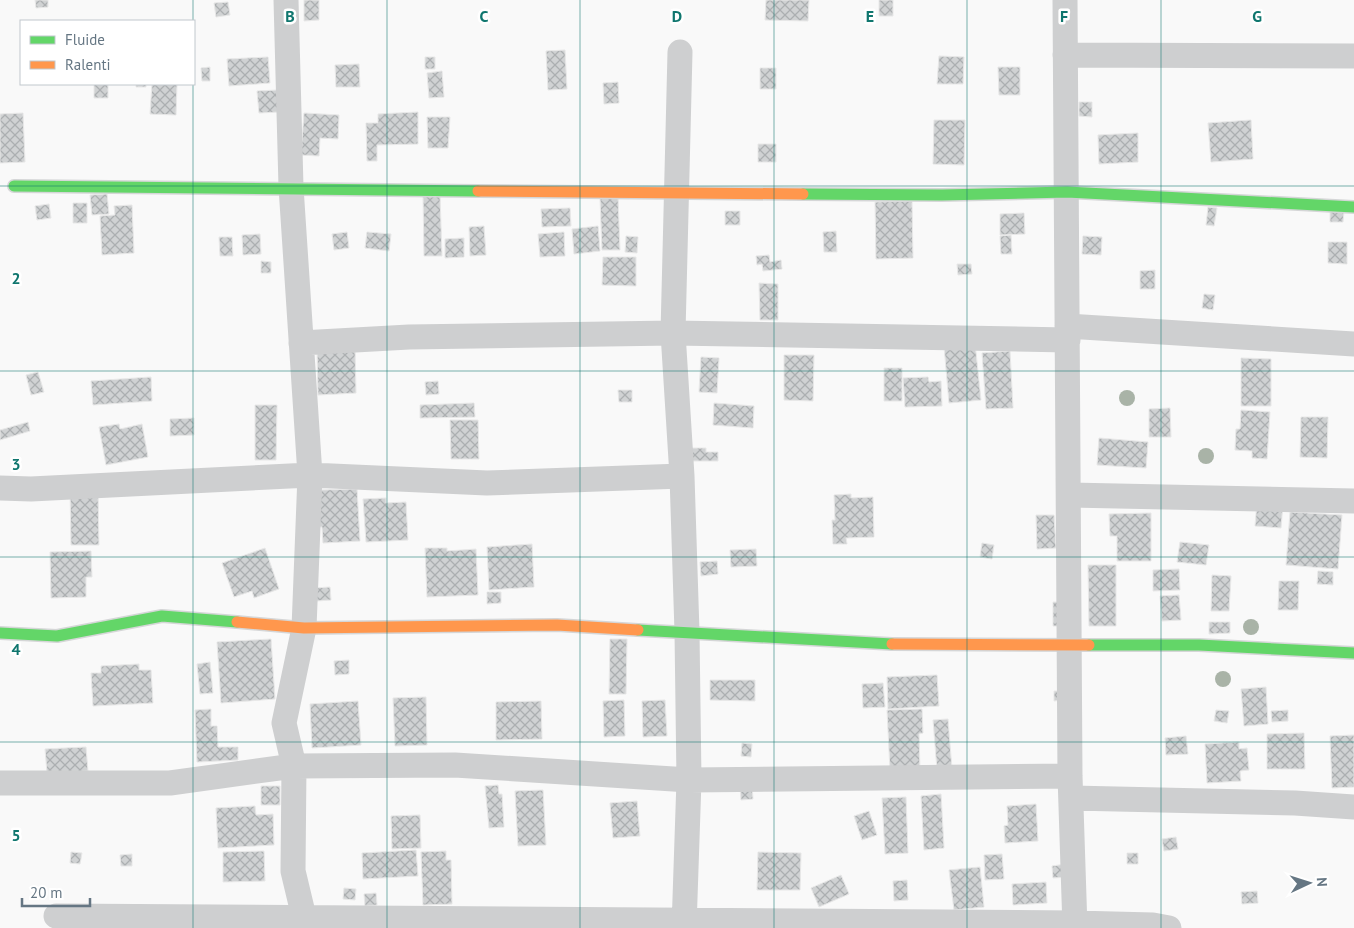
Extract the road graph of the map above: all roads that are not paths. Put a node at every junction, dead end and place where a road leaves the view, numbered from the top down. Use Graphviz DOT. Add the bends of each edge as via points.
graph roads {
  1 [pos="286,0"];
  2 [pos="1065,0"];
  3 [pos="680,52"];
  4 [pos="1065,55"];
  5 [pos="1354,56"];
  6 [pos="14,186"];
  7 [pos="291,187"];
  8 [pos="675,192"];
  9 [pos="1067,192"];
  10 [pos="1354,207"];
  11 [pos="673,332"];
  12 [pos="1067,333"];
  13 [pos="301,343"];
  14 [pos="1354,344"];
  15 [pos="310,475"];
  16 [pos="682,476"];
  17 [pos="0,488"];
  18 [pos="1070,495"];
  19 [pos="1354,501"];
  20 [pos="304,628"];
  21 [pos="686,632"];
  22 [pos="0,633"];
  23 [pos="1070,646"];
  24 [pos="1354,653"];
  25 [pos="294,766"];
  26 [pos="689,780"];
  27 [pos="0,783"];
  28 [pos="1071,787"];
  29 [pos="1354,807"];
  30 [pos="56,916"];
  31 [pos="304,918"];
  32 [pos="684,924"];
  33 [pos="1075,926"];
  34 [pos="1169,928"];
  1 -- 7 [label="street"];
  2 -- 4 [label="street"];
  3 -- 8 [label="street"];
  4 -- 5 [label="street"];
  4 -- 9 [label="street"];
  6 -- 7 [label="street"];
  7 -- 8 [label="street"];
  7 -- 13 [label="street"];
  8 -- 9 [label="street" via="942,195"];
  8 -- 11 [label="street"];
  9 -- 10 [label="street"];
  9 -- 12 [label="street"];
  11 -- 12 [label="street"];
  11 -- 13 [label="street" via="409,337"];
  11 -- 16 [label="street"];
  12 -- 14 [label="street"];
  12 -- 18 [label="street"];
  13 -- 15 [label="street"];
  15 -- 16 [label="street" via="487,482"];
  15 -- 17 [label="street"];
  15 -- 20 [label="street"];
  16 -- 21 [label="street"];
  18 -- 19 [label="street"];
  18 -- 23 [label="street"];
  20 -- 21 [label="street" via="557,625"];
  20 -- 22 [label="street" via="162,616 57,636"];
  20 -- 25 [label="street" via="284,723"];
  21 -- 23 [label="street" via="875,644"];
  21 -- 26 [label="street"];
  23 -- 24 [label="street" via="1199,645"];
  23 -- 28 [label="street"];
  25 -- 26 [label="street" via="455,765"];
  25 -- 27 [label="street" via="170,783"];
  25 -- 31 [label="street" via="292,871"];
  26 -- 28 [label="street"];
  26 -- 32 [label="street"];
  28 -- 29 [label="street"];
  28 -- 33 [label="street"];
  30 -- 31 [label="street"];
  31 -- 32 [label="street"];
  32 -- 33 [label="street"];
  33 -- 34 [label="street" via="1153,925"];
}
